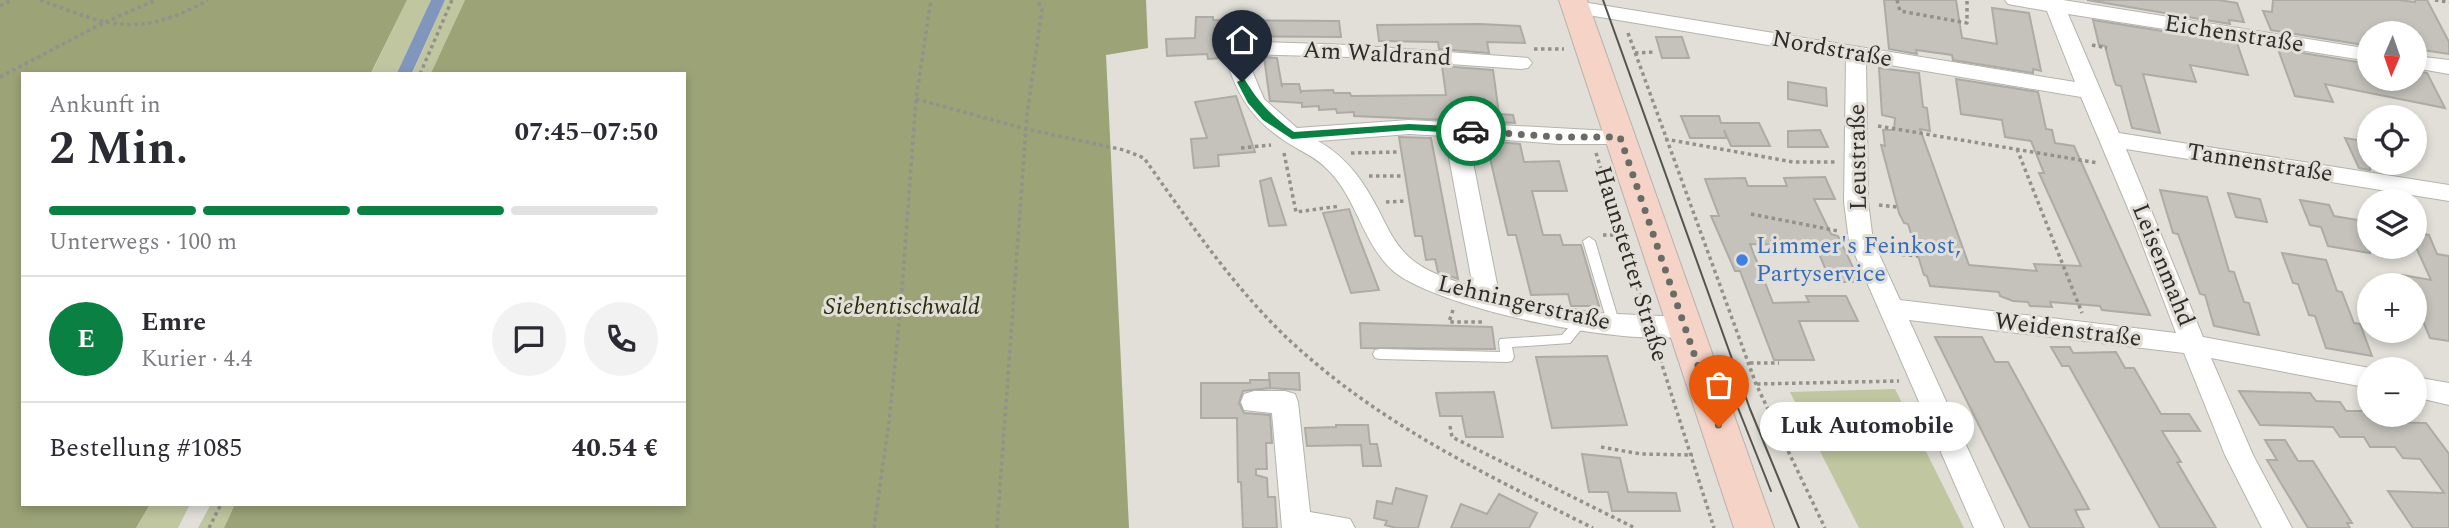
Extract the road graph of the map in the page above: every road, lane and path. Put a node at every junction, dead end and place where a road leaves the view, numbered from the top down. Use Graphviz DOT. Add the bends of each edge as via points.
graph roads {
  1 [pos="12,0"];
  2 [pos="40,0"];
  3 [pos="156,0"];
  4 [pos="208,0"];
  5 [pos="452,0"];
  6 [pos="931,0"];
  7 [pos="1037,0"];
  8 [pos="1897,0"];
  9 [pos="1967,0"];
  10 [pos="2015,0"];
  11 [pos="2435,0"];
  12 [pos="2449,2"];
  13 [pos="1575,3"];
  14 [pos="2054,3"];
  15 [pos="0,6"];
  16 [pos="1620,13"];
  17 [pos="103,23"];
  18 [pos="1560,37"];
  19 [pos="1233,47"];
  20 [pos="1655,52"];
  21 [pos="1634,53"];
  22 [pos="1856,53"];
  23 [pos="2357,53"];
  24 [pos="1521,63"];
  25 [pos="2427,64"];
  26 [pos="2449,67"];
  27 [pos="421,72"];
  28 [pos="0,77"];
  29 [pos="2088,90"];
  30 [pos="916,99"];
  31 [pos="1857,122"];
  32 [pos="1026,129"];
  33 [pos="1455,130"];
  34 [pos="1605,137"];
  35 [pos="1665,139"];
  36 [pos="2112,139"];
  37 [pos="1287,140"];
  38 [pos="2017,149"];
  39 [pos="1398,152"];
  40 [pos="1857,162"];
  41 [pos="2124,167"];
  42 [pos="1341,169"];
  43 [pos="1402,176"];
  44 [pos="2449,193"];
  45 [pos="1364,203"];
  46 [pos="1751,214"];
  47 [pos="1860,236"];
  48 [pos="1589,241"];
  49 [pos="1488,299"];
  50 [pos="1889,308"];
  51 [pos="2083,315"];
  52 [pos="1582,321"];
  53 [pos="1614,325"];
  54 [pos="1650,327"];
  55 [pos="1684,327"];
  56 [pos="2195,345"];
  57 [pos="1380,354"];
  58 [pos="1749,363"];
  59 [pos="1779,363"];
  60 [pos="2357,376"];
  61 [pos="1923,380"];
  62 [pos="1756,384"];
  63 [pos="1254,402"];
  64 [pos="1450,426"];
  65 [pos="1601,447"];
  66 [pos="1693,455"];
  67 [pos="220,506"];
  68 [pos="1296,525"];
  69 [pos="209,528"];
  70 [pos="874,528"];
  71 [pos="997,528"];
  72 [pos="1340,528"];
  73 [pos="1593,528"];
  74 [pos="1635,528"];
  75 [pos="1714,528"];
  76 [pos="1754,528"];
  77 [pos="1825,528"];
  78 [pos="1989,528"];
  79 [pos="2277,528"];
  1 -- 15 [label="path"];
  2 -- 17 [label="path"];
  3 -- 17 [label="path"];
  4 -- 17 [label="path" via="189,12 152,23"];
  5 -- 27 [label="path"];
  6 -- 30 [label="path"];
  7 -- 32 [label="path" via="1042,9"];
  8 -- 9 [label="path" via="1900,11 1967,23"];
  10 -- 14 [label="street, Eichenstraße"];
  11 -- 12 [label="path"];
  13 -- 16 [label="street, Nordstraße"];
  13 -- 34 [label="main road, Haunstetter Straße"];
  14 -- 23 [label="street, Eichenstraße"];
  14 -- 29 [label="street, Leisenmahd"];
  16 -- 21 [label="path"];
  16 -- 22 [label="street, Nordstraße"];
  17 -- 28 [label="path"];
  18 -- 24 [label="path" via="1564,49 1535,49"];
  19 -- 24 [label="street, Am Waldrand"];
  19 -- 37 [label="street, Lehningerstraße" via="1251,100"];
  20 -- 21 [label="path"];
  21 -- 35 [label="path"];
  22 -- 29 [label="street, Nordstraße"];
  22 -- 31 [label="street, Leustraße"];
  25 -- 26 [label="street"];
  29 -- 36 [label="street, Leisenmahd"];
  30 -- 32 [label="path"];
  30 -- 70 [label="path" via="900,316"];
  31 -- 38 [label="path"];
  31 -- 40 [label="street, Leustraße"];
  32 -- 71 [label="path"];
  32 -- 73 [label="path" via="1144,158 1224,270 1286,337 1347,389 1395,424 1466,465"];
  33 -- 34 [label="street"];
  33 -- 37 [label="street" via="1409,127"];
  33 -- 49 [label="street"];
  34 -- 54 [label="path, Haunstetter Straße"];
  34 -- 55 [label="main road, Haunstetter Straße"];
  35 -- 40 [label="path" via="1793,162"];
  35 -- 58 [label="path"];
  36 -- 41 [label="street, Leisenmahd"];
  36 -- 44 [label="street, Tannenstraße"];
  37 -- 42 [label="street, Lehningerstraße"];
  37 -- 45 [label="path" via="1296,212"];
  38 -- 41 [label="path"];
  38 -- 51 [label="path"];
  39 -- 42 [label="path" via="1341,153"];
  40 -- 47 [label="street, Leustraße"];
  41 -- 56 [label="street, Leisenmahd"];
  42 -- 43 [label="path"];
  42 -- 45 [label="street, Lehningerstraße"];
  45 -- 49 [label="street, Lehningerstraße" via="1375,229 1402,266 1429,282"];
  46 -- 47 [label="path"];
  47 -- 50 [label="street, Leustraße"];
  48 -- 53 [label="lane"];
  49 -- 52 [label="street, Lehningerstraße"];
  50 -- 56 [label="street, Weidenstraße"];
  50 -- 61 [label="street, Leustraße"];
  52 -- 53 [label="street, Lehningerstraße"];
  52 -- 57 [label="lane" via="1565,340 1505,342 1507,357"];
  53 -- 54 [label="street, Lehningerstraße"];
  54 -- 55 [label="street, Lehningerstraße"];
  54 -- 66 [label="path, Haunstetter Straße"];
  55 -- 76 [label="main road, Haunstetter Straße"];
  56 -- 60 [label="street, Weidenstraße"];
  56 -- 79 [label="street, Leisenmahd" via="2245,467"];
  58 -- 59 [label="path"];
  58 -- 62 [label="path"];
  61 -- 62 [label="path"];
  61 -- 78 [label="street, Leustraße"];
  62 -- 77 [label="path"];
  63 -- 68 [label="street" via="1285,402"];
  64 -- 74 [label="path" via="1452,437"];
  65 -- 66 [label="path" via="1641,454"];
  66 -- 75 [label="path, Haunstetter Straße"];
  67 -- 69 [label="path"];
  68 -- 72 [label="street"];
}
